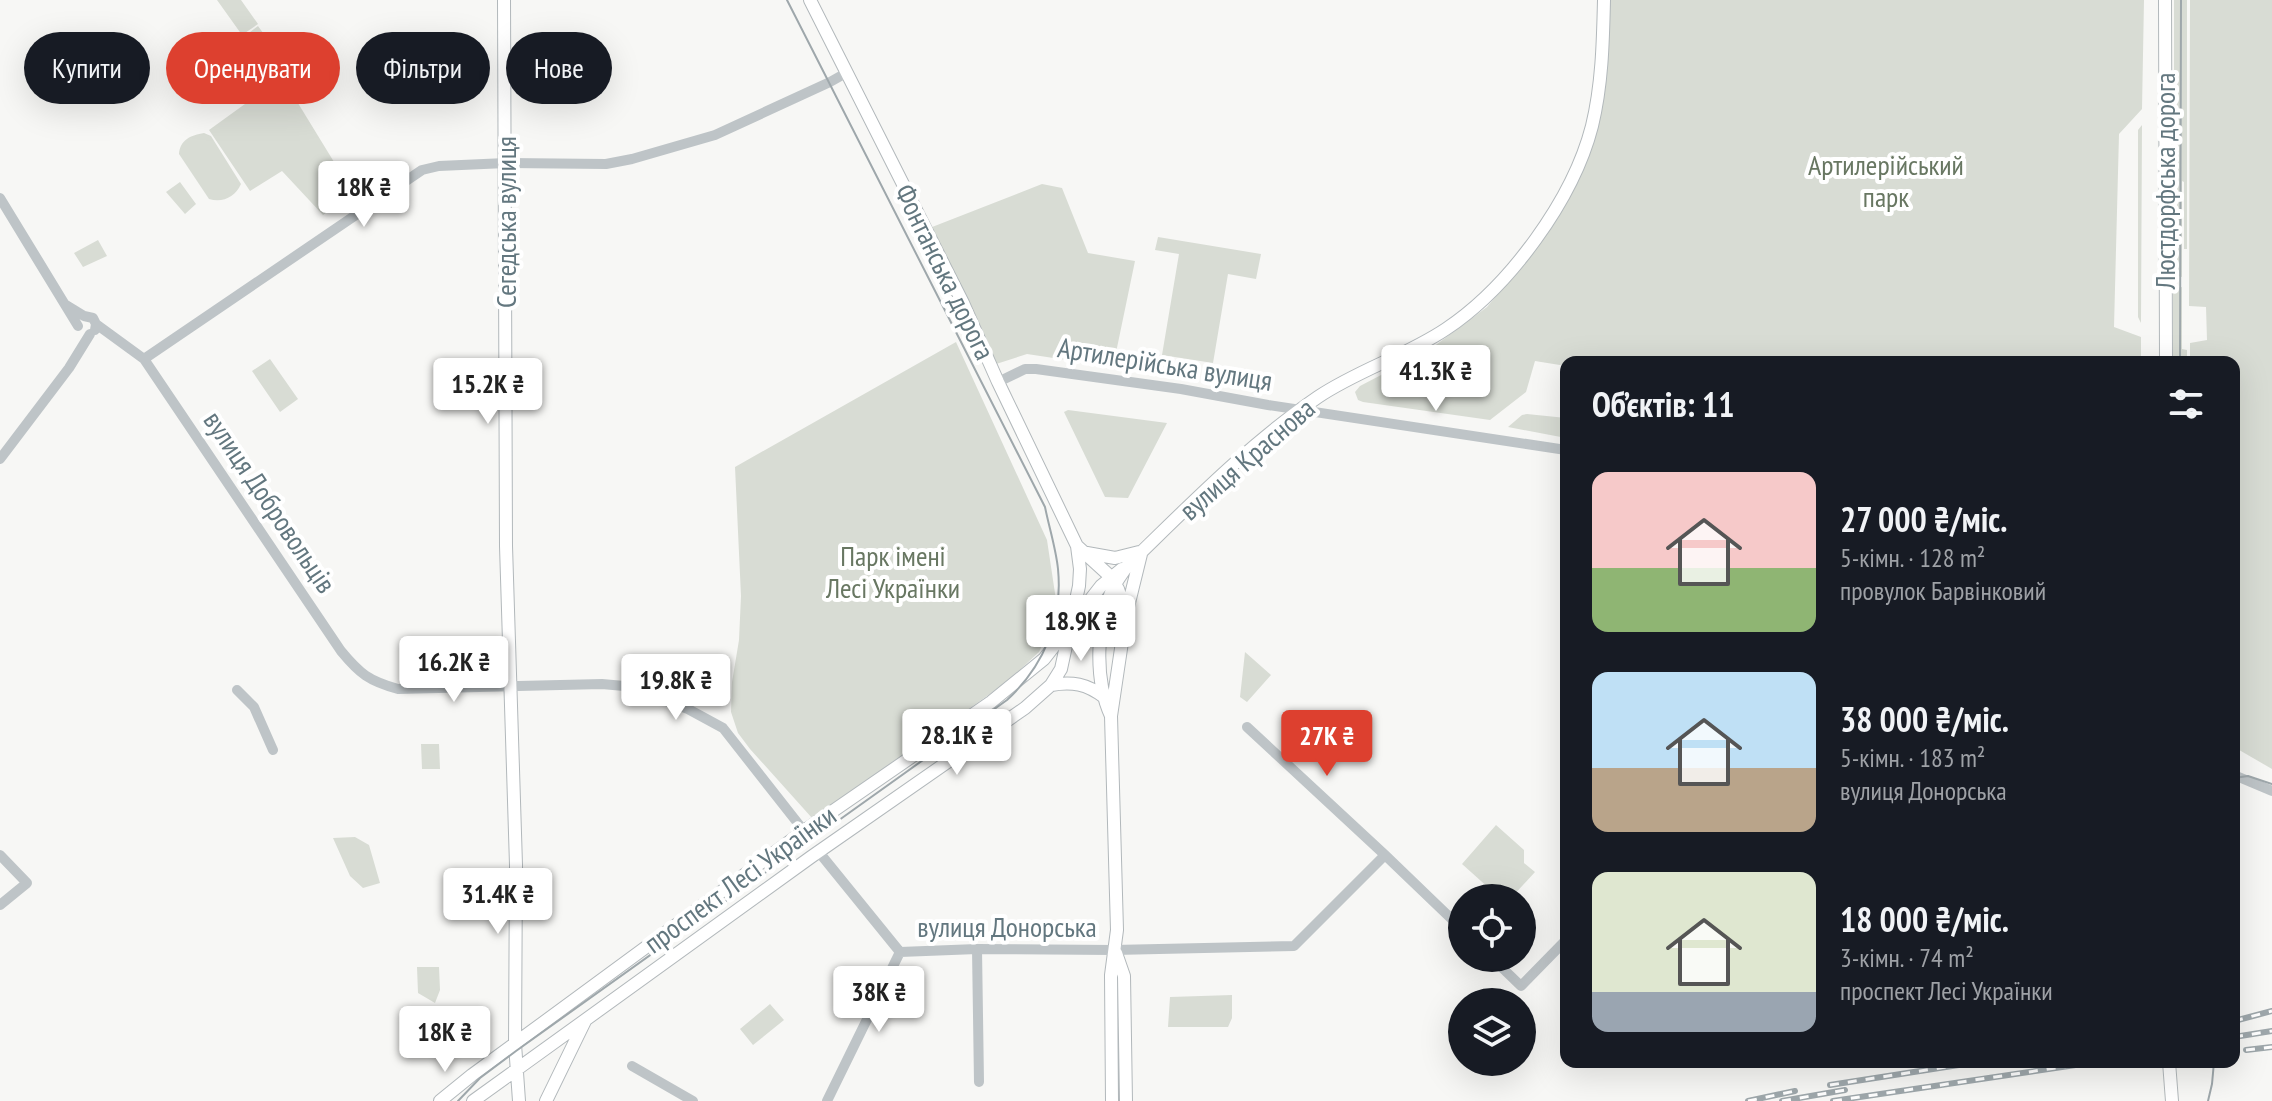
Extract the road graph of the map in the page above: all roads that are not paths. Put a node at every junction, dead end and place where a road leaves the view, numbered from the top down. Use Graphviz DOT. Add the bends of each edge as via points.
graph roads {
  1 [pos="504,0"];
  2 [pos="810,0"];
  3 [pos="1604,0"];
  4 [pos="2165,0"];
  5 [pos="846,73"];
  6 [pos="506,163"];
  7 [pos="1,203"];
  8 [pos="87,327"];
  9 [pos="2166,356"];
  10 [pos="144,359"];
  11 [pos="998,382"];
  12 [pos="1301,409"];
  13 [pos="1560,449"];
  14 [pos="0,459"];
  15 [pos="1080,549"];
  16 [pos="1142,551"];
  17 [pos="1128,565"];
  18 [pos="1113,581"];
  19 [pos="1126,615"];
  20 [pos="1072,623"];
  21 [pos="1030,671"];
  22 [pos="1051,685"];
  23 [pos="510,686"];
  24 [pos="237,690"];
  25 [pos="1104,697"];
  26 [pos="1111,716"];
  27 [pos="1247,727"];
  28 [pos="273,750"];
  29 [pos="2240,778"];
  30 [pos="2272,791"];
  31 [pos="804,831"];
  32 [pos="818,851"];
  33 [pos="0,855"];
  34 [pos="1385,855"];
  35 [pos="0,905"];
  36 [pos="1448,916"];
  37 [pos="1560,946"];
  38 [pos="977,949"];
  39 [pos="1114,950"];
  40 [pos="900,952"];
  41 [pos="1536,971"];
  42 [pos="1506,972"];
  43 [pos="1535,972"];
  44 [pos="586,1020"];
  45 [pos="515,1044"];
  46 [pos="632,1066"];
  47 [pos="518,1067"];
  48 [pos="2169,1068"];
  49 [pos="979,1082"];
  50 [pos="440,1101"];
  51 [pos="473,1101"];
  52 [pos="519,1101"];
  53 [pos="546,1101"];
  54 [pos="693,1101"];
  55 [pos="827,1101"];
  56 [pos="1112,1101"];
  57 [pos="1126,1101"];
  58 [pos="2172,1101"];
  1 -- 6 [label="main road, Сегедська вулиця"];
  2 -- 5 [label="main road, Фонтанська дорога"];
  3 -- 12 [label="main road, вулиця Краснова" via="1602,64 1591,130 1558,206 1528,249 1475,308 1443,331"];
  4 -- 9 [label="main road, Люстдорфська дорога"];
  5 -- 6 [label="street" via="715,135 632,159 606,164"];
  5 -- 11 [label="main road, Фонтанська дорога"];
  6 -- 10 [label="street" via="422,170"];
  6 -- 23 [label="main road, Сегедська вулиця"];
  7 -- 8 [label="street, вулиця Добровольців" via="64,304"];
  8 -- 10 [label="street, вулиця Добровольців" via="108,333"];
  8 -- 14 [label="street" via="69,368"];
  10 -- 23 [label="street, вулиця Добровольців" via="361,675 398,689"];
  11 -- 12 [label="street, Артилерійська вулиця" via="1036,369"];
  11 -- 15 [label="main road, Фонтанська дорога"];
  12 -- 13 [label="street, Артилерійська вулиця"];
  12 -- 16 [label="main road, вулиця Краснова" via="1271,430"];
  15 -- 16 [label="main road" via="1115,558"];
  15 -- 18 [label="main road"];
  15 -- 20 [label="main road, проспект Лесі Українки"];
  16 -- 17 [label="main road, вулиця Краснова"];
  16 -- 19 [label="main road"];
  17 -- 18 [label="main road, проспект Лесі Українки"];
  18 -- 19 [label="main road"];
  18 -- 20 [label="main road, проспект Лесі Українки"];
  18 -- 25 [label="main road" via="1103,623"];
  19 -- 26 [label="main road"];
  20 -- 21 [label="main road, проспект Лесі Українки"];
  20 -- 22 [label="main road, проспект Лесі Українки" via="1061,669"];
  21 -- 22 [label="main road" via="1047,674"];
  21 -- 31 [label="main road, проспект Лесі Українки"];
  22 -- 25 [label="main road" via="1083,685"];
  22 -- 32 [label="main road, проспект Лесі Українки" via="1013,717"];
  23 -- 31 [label="street" via="624,686 688,709 723,728"];
  23 -- 45 [label="main road, Сегедська вулиця"];
  24 -- 28 [label="street" via="254,707"];
  25 -- 26 [label="main road"];
  26 -- 39 [label="main road"];
  27 -- 34 [label="street"];
  29 -- 30 [label="street"];
  31 -- 45 [label="main road, проспект Лесі Українки"];
  32 -- 40 [label="street, вулиця Донорська"];
  32 -- 44 [label="main road, проспект Лесі Українки"];
  33 -- 35 [label="street" via="27,883"];
  34 -- 36 [label="street"];
  34 -- 39 [label="street, вулиця Донорська" via="1294,946"];
  37 -- 41 [label="street"];
  38 -- 39 [label="street, вулиця Донорська"];
  38 -- 40 [label="street, вулиця Донорська"];
  38 -- 49 [label="street"];
  39 -- 56 [label="main road"];
  39 -- 57 [label="main road" via="1124,976"];
  40 -- 55 [label="street, вулиця Донорська"];
  42 -- 43 [label="street" via="1521,986"];
  44 -- 47 [label="main road, проспект Лесі Українки"];
  44 -- 53 [label="main road"];
  45 -- 47 [label="main road, Сегедська вулиця"];
  45 -- 50 [label="main road, проспект Лесі Українки"];
  46 -- 54 [label="street"];
  47 -- 51 [label="main road, проспект Лесі Українки"];
  47 -- 52 [label="main road, Сегедська вулиця"];
  48 -- 58 [label="main road"];
}
